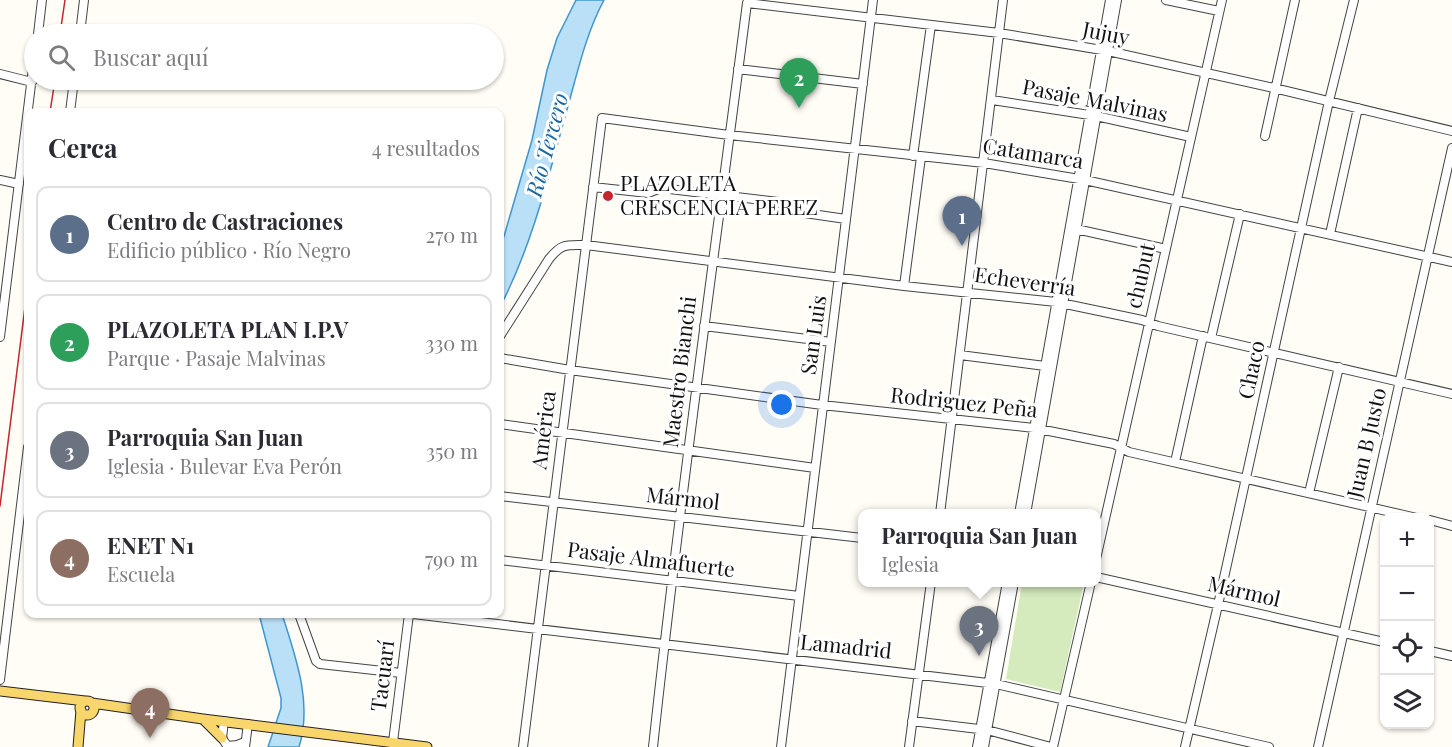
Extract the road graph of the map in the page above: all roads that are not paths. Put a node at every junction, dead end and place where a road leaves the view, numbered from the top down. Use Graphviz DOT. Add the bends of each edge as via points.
graph roads {
  1 [pos="42,0"];
  2 [pos="84,0"];
  3 [pos="810,0"];
  4 [pos="873,0"];
  5 [pos="1003,0"];
  6 [pos="1110,0"];
  7 [pos="1117,0"];
  8 [pos="1166,0"];
  9 [pos="1222,0"];
  10 [pos="1295,0"];
  11 [pos="1354,0"];
  12 [pos="747,3"];
  13 [pos="809,10"];
  14 [pos="1219,11"];
  15 [pos="871,17"];
  16 [pos="39,24"];
  17 [pos="81,24"];
  18 [pos="931,25"];
  19 [pos="999,33"];
  20 [pos="1105,51"];
  21 [pos="738,69"];
  22 [pos="0,74"];
  23 [pos="1205,74"];
  24 [pos="24,80"];
  25 [pos="863,84"];
  26 [pos="1274,88"];
  27 [pos="31,90"];
  28 [pos="73,90"];
  29 [pos="992,100"];
  30 [pos="1329,101"];
  31 [pos="29,108"];
  32 [pos="70,108"];
  33 [pos="1358,108"];
  34 [pos="1093,116"];
  35 [pos="602,118"];
  36 [pos="1452,131"];
  37 [pos="729,135"];
  38 [pos="1265,136"];
  39 [pos="1191,137"];
  40 [pos="24,145"];
  41 [pos="1452,148"];
  42 [pos="855,149"];
  43 [pos="917,156"];
  44 [pos="984,163"];
  45 [pos="1082,179"];
  46 [pos="0,180"];
  47 [pos="19,184"];
  48 [pos="593,187"];
  49 [pos="720,194"];
  50 [pos="1177,200"];
  51 [pos="1240,214"];
  52 [pos="846,219"];
  53 [pos="1302,228"];
  54 [pos="1076,229"];
  55 [pos="1330,234"];
  56 [pos="586,245"];
  57 [pos="1166,249"];
  58 [pos="1428,257"];
  59 [pos="712,261"];
  60 [pos="1452,262"];
  61 [pos="839,277"];
  62 [pos="904,285"];
  63 [pos="968,292"];
  64 [pos="1060,303"];
  65 [pos="1149,323"];
  66 [pos="704,326"];
  67 [pos="504,330"];
  68 [pos="0,337"];
  69 [pos="1207,337"];
  70 [pos="831,342"];
  71 [pos="1274,353"];
  72 [pos="960,355"];
  73 [pos="504,359"];
  74 [pos="1045,366"];
  75 [pos="1339,367"];
  76 [pos="570,370"];
  77 [pos="1400,382"];
  78 [pos="696,387"];
  79 [pos="1452,394"];
  80 [pos="822,405"];
  81 [pos="952,420"];
  82 [pos="504,425"];
  83 [pos="1037,429"];
  84 [pos="562,434"];
  85 [pos="1122,447"];
  86 [pos="688,450"];
  87 [pos="1175,462"];
  88 [pos="815,468"];
  89 [pos="1246,478"];
  90 [pos="24,480"];
  91 [pos="1309,493"];
  92 [pos="504,496"];
  93 [pos="553,502"];
  94 [pos="1370,507"];
  95 [pos="941,509"];
  96 [pos="1020,509"];
  97 [pos="1027,509"];
  98 [pos="1396,513"];
  99 [pos="680,517"];
  100 [pos="1434,521"];
  101 [pos="1452,525"];
  102 [pos="807,531"];
  103 [pos="858,537"];
  104 [pos="1101,538"];
  105 [pos="504,560"];
  106 [pos="545,565"];
  107 [pos="1101,578"];
  108 [pos="672,581"];
  109 [pos="930,587"];
  110 [pos="1006,587"];
  111 [pos="1013,587"];
  112 [pos="1090,587"];
  113 [pos="799,596"];
  114 [pos="1218,605"];
  115 [pos="300,618"];
  116 [pos="410,618"];
  117 [pos="445,618"];
  118 [pos="537,629"];
  119 [pos="1344,633"];
  120 [pos="1380,641"];
  121 [pos="664,644"];
  122 [pos="1434,652"];
  123 [pos="1452,656"];
  124 [pos="791,659"];
  125 [pos="401,673"];
  126 [pos="918,674"];
  127 [pos="0,680"];
  128 [pos="992,684"];
  129 [pos="0,691"];
  130 [pos="1064,699"];
  131 [pos="87,706"];
  132 [pos="203,719"];
  133 [pos="224,721"];
  134 [pos="912,721"];
  135 [pos="248,724"];
  136 [pos="1189,729"];
  137 [pos="983,730"];
  138 [pos="393,742"];
  139 [pos="226,744"];
  140 [pos="245,744"];
  141 [pos="78,747"];
  142 [pos="427,747"];
  143 [pos="523,747"];
  144 [pos="653,747"];
  145 [pos="781,747"];
  146 [pos="909,747"];
  147 [pos="977,747"];
  148 [pos="984,747"];
  149 [pos="1052,747"];
  150 [pos="1185,747"];
  151 [pos="1269,747"];
  152 [pos="1318,747"];
  1 -- 16 [label="street"];
  2 -- 17 [label="street"];
  3 -- 13 [label="street"];
  4 -- 15 [label="street, San Luis"];
  5 -- 19 [label="street"];
  6 -- 20 [label="street"];
  7 -- 20 [label="street"];
  8 -- 14 [label="street"];
  9 -- 14 [label="street, chubut"];
  10 -- 26 [label="street"];
  11 -- 30 [label="street, Chaco"];
  12 -- 13 [label="street, Jujuy"];
  12 -- 21 [label="street, Maestro Bianchi"];
  13 -- 15 [label="street, Jujuy"];
  14 -- 23 [label="street, chubut"];
  15 -- 18 [label="street, Jujuy"];
  15 -- 25 [label="street, San Luis"];
  18 -- 19 [label="street, Jujuy"];
  18 -- 43 [label="street"];
  19 -- 20 [label="street, Jujuy"];
  19 -- 29 [label="street"];
  20 -- 23 [label="street, Jujuy"];
  20 -- 34 [label="street"];
  21 -- 25 [label="street"];
  21 -- 37 [label="street, Maestro Bianchi"];
  22 -- 24 [label="street"];
  23 -- 26 [label="street, Jujuy"];
  23 -- 39 [label="street, chubut"];
  25 -- 42 [label="street, San Luis"];
  26 -- 30 [label="street, Jujuy"];
  26 -- 38 [label="street"];
  27 -- 31 [label="street"];
  28 -- 32 [label="street"];
  29 -- 34 [label="street, Pasaje Malvinas"];
  29 -- 44 [label="street"];
  30 -- 33 [label="street, Jujuy"];
  30 -- 53 [label="street, Chaco"];
  33 -- 36 [label="street, Jujuy"];
  33 -- 55 [label="street"];
  34 -- 39 [label="street, Pasaje Malvinas"];
  34 -- 45 [label="street"];
  35 -- 37 [label="street, Catamarca"];
  35 -- 48 [label="street, América"];
  37 -- 42 [label="street, Catamarca"];
  37 -- 49 [label="street, Maestro Bianchi"];
  39 -- 50 [label="street, chubut"];
  40 -- 47 [label="street"];
  41 -- 58 [label="street, Juan B Justo"];
  42 -- 43 [label="street, Catamarca"];
  42 -- 52 [label="street, San Luis"];
  43 -- 44 [label="street, Catamarca"];
  43 -- 62 [label="street"];
  44 -- 45 [label="street, Catamarca"];
  44 -- 63 [label="street"];
  45 -- 50 [label="street, Catamarca"];
  45 -- 54 [label="street"];
  45 -- 64 [label="street"];
  46 -- 47 [label="street"];
  47 -- 68 [label="street"];
  48 -- 49 [label="street"];
  48 -- 56 [label="street, América"];
  49 -- 52 [label="street" via="778,202 791,211"];
  49 -- 59 [label="street, Maestro Bianchi"];
  50 -- 51 [label="street, Catamarca"];
  50 -- 57 [label="street, chubut"];
  51 -- 53 [label="street, Catamarca"];
  51 -- 69 [label="street"];
  52 -- 61 [label="street, San Luis"];
  53 -- 55 [label="street, Catamarca"];
  53 -- 71 [label="street, Chaco"];
  54 -- 57 [label="street"];
  54 -- 64 [label="street"];
  55 -- 58 [label="street, Catamarca"];
  56 -- 59 [label="street, Echeverría"];
  56 -- 67 [label="street, Echeverría" via="558,248"];
  56 -- 76 [label="street, América"];
  57 -- 65 [label="street, chubut"];
  58 -- 60 [label="street, Catamarca"];
  58 -- 77 [label="street, Juan B Justo"];
  59 -- 61 [label="street, Echeverría"];
  59 -- 66 [label="street, Maestro Bianchi"];
  61 -- 62 [label="street, Echeverría"];
  61 -- 70 [label="street, San Luis"];
  62 -- 63 [label="street, Echeverría"];
  63 -- 64 [label="street, Echeverría"];
  63 -- 72 [label="street"];
  64 -- 65 [label="street, Echeverría"];
  64 -- 74 [label="street"];
  64 -- 83 [label="street"];
  65 -- 69 [label="street, Echeverría"];
  65 -- 85 [label="street, chubut"];
  66 -- 70 [label="street"];
  66 -- 78 [label="street, Maestro Bianchi"];
  69 -- 71 [label="street, Echeverría"];
  69 -- 87 [label="street"];
  70 -- 80 [label="street, San Luis"];
  71 -- 75 [label="street, Echeverría"];
  71 -- 89 [label="street, Chaco"];
  72 -- 74 [label="street"];
  72 -- 81 [label="street"];
  73 -- 76 [label="street, Rodriguez Peña"];
  74 -- 83 [label="street"];
  75 -- 77 [label="street, Echeverría"];
  75 -- 91 [label="street"];
  76 -- 78 [label="street, Rodriguez Peña"];
  76 -- 84 [label="street, América"];
  77 -- 79 [label="street, Echeverría"];
  77 -- 94 [label="street, Juan B Justo"];
  78 -- 80 [label="street, Rodriguez Peña"];
  78 -- 86 [label="street, Maestro Bianchi"];
  80 -- 81 [label="street, Rodriguez Peña"];
  80 -- 88 [label="street, San Luis"];
  81 -- 83 [label="street, Rodriguez Peña"];
  81 -- 95 [label="street"];
  82 -- 84 [label="street"];
  83 -- 85 [label="street, Rodriguez Peña"];
  83 -- 96 [label="street"];
  83 -- 97 [label="street"];
  84 -- 86 [label="street"];
  84 -- 93 [label="street, América"];
  85 -- 87 [label="street, Rodriguez Peña"];
  85 -- 104 [label="street, chubut"];
  86 -- 88 [label="street"];
  86 -- 99 [label="street, Maestro Bianchi"];
  87 -- 89 [label="street, Rodriguez Peña"];
  88 -- 102 [label="street, San Luis"];
  89 -- 91 [label="street, Rodriguez Peña"];
  89 -- 114 [label="street, Chaco"];
  90 -- 127 [label="street"];
  91 -- 94 [label="street, Rodriguez Peña"];
  92 -- 93 [label="street, Mármol"];
  93 -- 99 [label="street, Mármol"];
  93 -- 106 [label="street, América"];
  94 -- 98 [label="street, Rodriguez Peña"];
  94 -- 119 [label="street, Juan B Justo"];
  99 -- 102 [label="street, Mármol"];
  99 -- 108 [label="street, Maestro Bianchi"];
  100 -- 101 [label="street"];
  102 -- 103 [label="street, Mármol"];
  102 -- 113 [label="street, San Luis"];
  105 -- 106 [label="street, Pasaje Almafuerte"];
  106 -- 108 [label="street, Pasaje Almafuerte"];
  106 -- 118 [label="street, América"];
  107 -- 114 [label="street, Mármol"];
  108 -- 113 [label="street, Pasaje Almafuerte"];
  108 -- 121 [label="street, Maestro Bianchi"];
  109 -- 126 [label="street"];
  110 -- 128 [label="street"];
  111 -- 128 [label="street"];
  112 -- 130 [label="street"];
  113 -- 124 [label="street, San Luis"];
  114 -- 119 [label="street, Mármol"];
  114 -- 136 [label="street, Chaco"];
  115 -- 125 [label="street" via="320,664"];
  116 -- 125 [label="street, Tacuarí"];
  117 -- 118 [label="street, Lamadrid"];
  118 -- 121 [label="street, Lamadrid"];
  118 -- 143 [label="street, América"];
  119 -- 120 [label="street, Mármol"];
  119 -- 152 [label="street, Juan B Justo"];
  121 -- 124 [label="street, Lamadrid"];
  121 -- 144 [label="street, Maestro Bianchi"];
  122 -- 123 [label="street"];
  124 -- 126 [label="street, Lamadrid"];
  124 -- 145 [label="street, San Luis"];
  125 -- 138 [label="street, Tacuarí"];
  126 -- 128 [label="street, Lamadrid"];
  126 -- 134 [label="street"];
  128 -- 130 [label="street, Lamadrid"];
  128 -- 137 [label="street"];
  129 -- 131 [label="main road"];
  130 -- 136 [label="street, Lamadrid"];
  130 -- 149 [label="street"];
  131 -- 132 [label="main road"];
  131 -- 141 [label="main road"];
  132 -- 133 [label="main road"];
  132 -- 139 [label="main road"];
  133 -- 135 [label="main road"];
  133 -- 139 [label="street"];
  134 -- 137 [label="street"];
  134 -- 146 [label="street"];
  135 -- 138 [label="main road"];
  135 -- 140 [label="street"];
  136 -- 150 [label="street, Chaco"];
  136 -- 151 [label="street, Lamadrid"];
  137 -- 147 [label="street"];
  137 -- 148 [label="street"];
  137 -- 149 [label="street"];
  138 -- 142 [label="main road"];
  139 -- 140 [label="street"];
}
